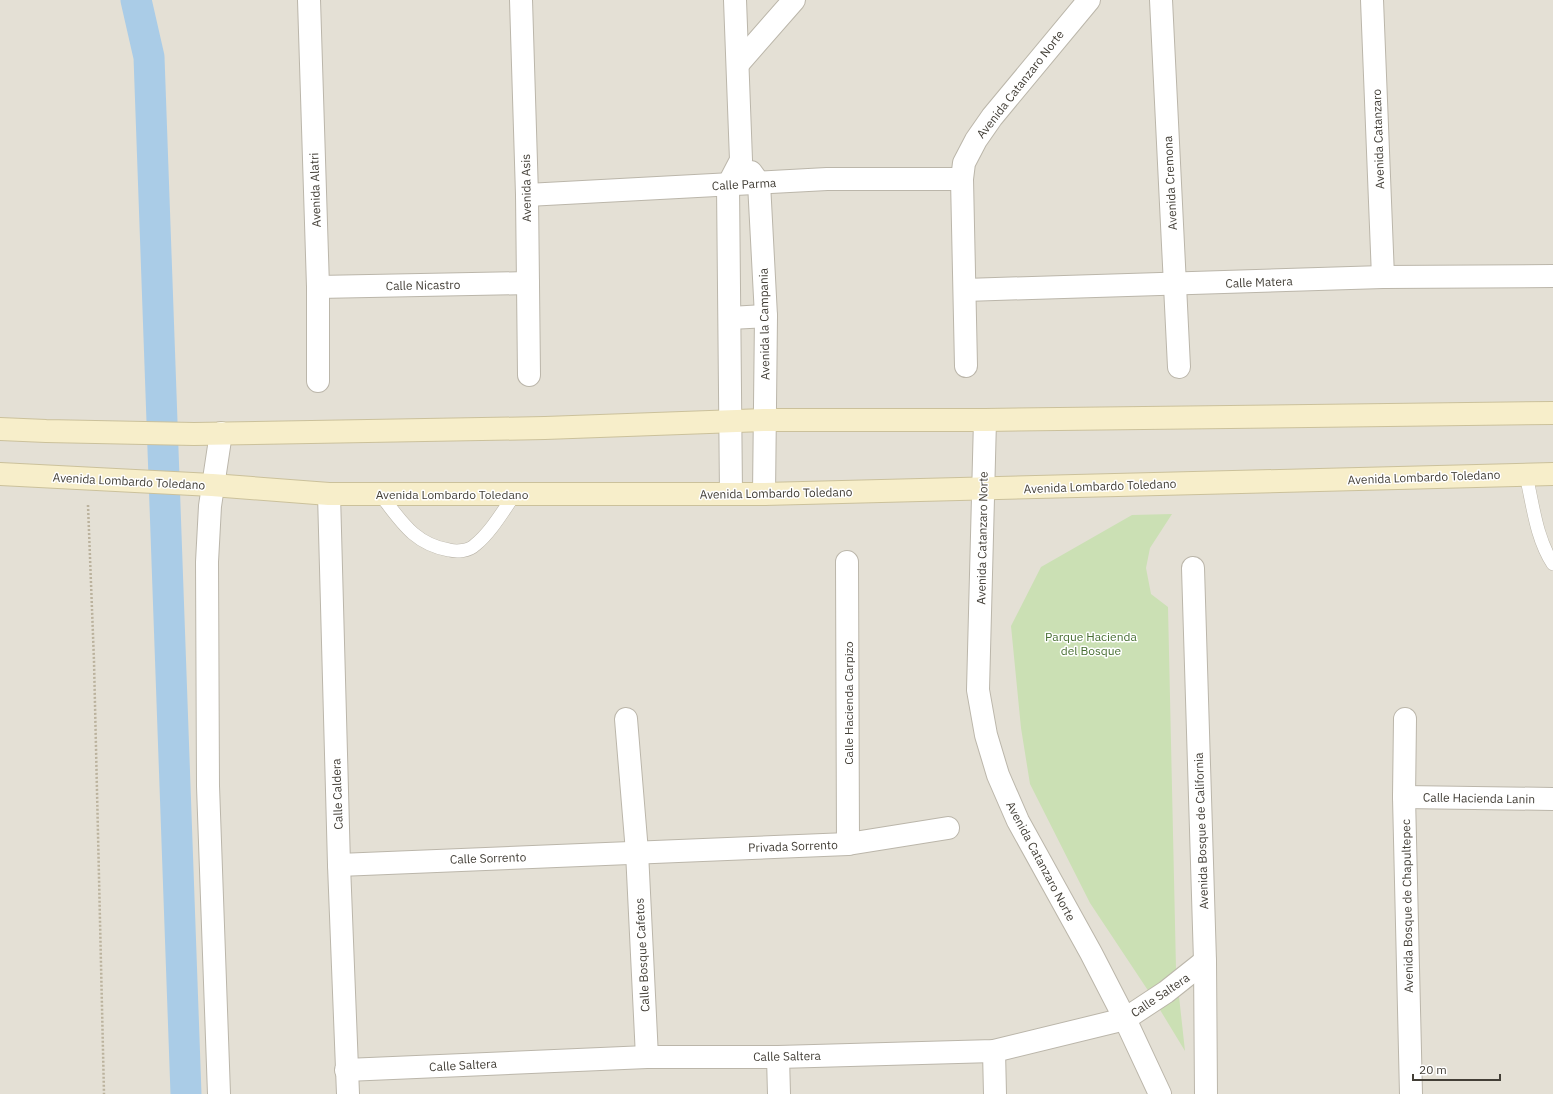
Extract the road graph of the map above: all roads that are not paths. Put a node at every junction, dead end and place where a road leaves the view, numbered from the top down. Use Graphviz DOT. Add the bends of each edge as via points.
graph roads {
  1 [pos="309,0"];
  2 [pos="521,0"];
  3 [pos="735,0"];
  4 [pos="794,0"];
  5 [pos="1089,0"];
  6 [pos="1161,0"];
  7 [pos="1372,0"];
  8 [pos="738,64"];
  9 [pos="741,160"];
  10 [pos="962,179"];
  11 [pos="759,183"];
  12 [pos="728,185"];
  13 [pos="527,194"];
  14 [pos="1553,276"];
  15 [pos="1382,277"];
  16 [pos="528,283"];
  17 [pos="1176,284"];
  18 [pos="318,287"];
  19 [pos="965,290"];
  20 [pos="766,316"];
  21 [pos="730,318"];
  22 [pos="966,366"];
  23 [pos="1179,367"];
  24 [pos="529,375"];
  25 [pos="318,381"];
  26 [pos="1553,413"];
  27 [pos="765,420"];
  28 [pos="985,420"];
  29 [pos="730,421"];
  30 [pos="0,429"];
  31 [pos="221,433"];
  32 [pos="0,474"];
  33 [pos="1553,474"];
  34 [pos="1526,475"];
  35 [pos="202,485"];
  36 [pos="984,489"];
  37 [pos="329,494"];
  38 [pos="380,494"];
  39 [pos="515,494"];
  40 [pos="731,494"];
  41 [pos="764,494"];
  42 [pos="848,562"];
  43 [pos="1553,564"];
  44 [pos="1193,568"];
  45 [pos="626,719"];
  46 [pos="1405,719"];
  47 [pos="1404,797"];
  48 [pos="1553,799"];
  49 [pos="948,828"];
  50 [pos="848,844"];
  51 [pos="637,852"];
  52 [pos="339,865"];
  53 [pos="1205,961"];
  54 [pos="1125,1018"];
  55 [pos="994,1051"];
  56 [pos="647,1057"];
  57 [pos="778,1057"];
  58 [pos="346,1070"];
  59 [pos="219,1094"];
  60 [pos="348,1094"];
  61 [pos="779,1094"];
  62 [pos="995,1094"];
  63 [pos="1160,1094"];
  64 [pos="1206,1094"];
  65 [pos="1411,1094"];
  1 -- 18 [label="street, Avenida Alatri"];
  2 -- 13 [label="street, Avenida Asis"];
  3 -- 8 [label="street"];
  4 -- 8 [label="street"];
  5 -- 10 [label="street, Avenida Catanzaro Norte" via="992,117 964,163"];
  6 -- 17 [label="street, Avenida Cremona"];
  7 -- 15 [label="street, Avenida Catanzaro"];
  8 -- 9 [label="street"];
  9 -- 11 [label="street"];
  9 -- 12 [label="street"];
  10 -- 11 [label="street, Calle Parma" via="827,179"];
  10 -- 19 [label="street, Avenida Catanzaro Norte"];
  11 -- 12 [label="street, Calle Parma"];
  11 -- 20 [label="street, Avenida la Campania"];
  12 -- 13 [label="street, Calle Parma"];
  12 -- 21 [label="street"];
  13 -- 16 [label="street, Avenida Asis"];
  14 -- 15 [label="street, Calle Matera"];
  15 -- 17 [label="street, Calle Matera"];
  16 -- 18 [label="street, Calle Nicastro"];
  16 -- 24 [label="street, Avenida Asis"];
  17 -- 19 [label="street, Calle Matera"];
  17 -- 23 [label="street, Avenida Cremona"];
  18 -- 25 [label="street, Avenida Alatri"];
  19 -- 22 [label="street, Avenida Catanzaro Norte"];
  20 -- 21 [label="street"];
  20 -- 27 [label="street, Avenida la Campania"];
  21 -- 29 [label="street"];
  26 -- 28 [label="main road"];
  27 -- 28 [label="main road"];
  27 -- 29 [label="main road"];
  27 -- 41 [label="street, Avenida la Campania"];
  28 -- 36 [label="street, Avenida Catanzaro Norte"];
  29 -- 31 [label="main road" via="545,428"];
  29 -- 40 [label="street"];
  30 -- 31 [label="main road"];
  31 -- 35 [label="street"];
  32 -- 35 [label="main road, Avenida Lombardo Toledano"];
  33 -- 34 [label="main road, Avenida Lombardo Toledano"];
  34 -- 36 [label="main road, Avenida Lombardo Toledano"];
  34 -- 43 [label="lane" via="1537,526 1545,551"];
  35 -- 37 [label="main road, Avenida Lombardo Toledano"];
  35 -- 59 [label="street" via="207,562 208,786"];
  36 -- 41 [label="main road, Avenida Lombardo Toledano"];
  36 -- 54 [label="street, Avenida Catanzaro Norte" via="978,690 986,735 998,775 1018,821"];
  37 -- 38 [label="main road, Avenida Lombardo Toledano"];
  37 -- 52 [label="street, Calle Caldera"];
  38 -- 39 [label="main road, Avenida Lombardo Toledano"];
  38 -- 39 [label="lane" via="419,539 434,548 456,552 474,547"];
  39 -- 40 [label="main road, Avenida Lombardo Toledano"];
  40 -- 41 [label="main road, Avenida Lombardo Toledano"];
  42 -- 50 [label="street, Calle Hacienda Carpizo"];
  44 -- 53 [label="street, Avenida Bosque de California"];
  45 -- 51 [label="street, Calle Bosque Cafetos"];
  46 -- 47 [label="street, Avenida Bosque de Chapultepec"];
  47 -- 48 [label="street, Calle Hacienda Lanin"];
  47 -- 65 [label="street, Avenida Bosque de Chapultepec"];
  49 -- 50 [label="street, Privada Sorrento"];
  50 -- 51 [label="street, Privada Sorrento"];
  51 -- 52 [label="street, Calle Sorrento"];
  51 -- 56 [label="street, Calle Bosque Cafetos"];
  52 -- 58 [label="street, Calle Caldera"];
  53 -- 54 [label="street, Calle Saltera" via="1166,992"];
  53 -- 64 [label="street, Avenida Bosque de California"];
  54 -- 55 [label="street, Calle Saltera"];
  54 -- 63 [label="street, Avenida Catanzaro Norte"];
  55 -- 57 [label="street, Calle Saltera"];
  55 -- 62 [label="street"];
  56 -- 57 [label="street, Calle Saltera"];
  56 -- 58 [label="street, Calle Saltera"];
  57 -- 61 [label="street"];
  58 -- 60 [label="street, Calle Caldera"];
}
